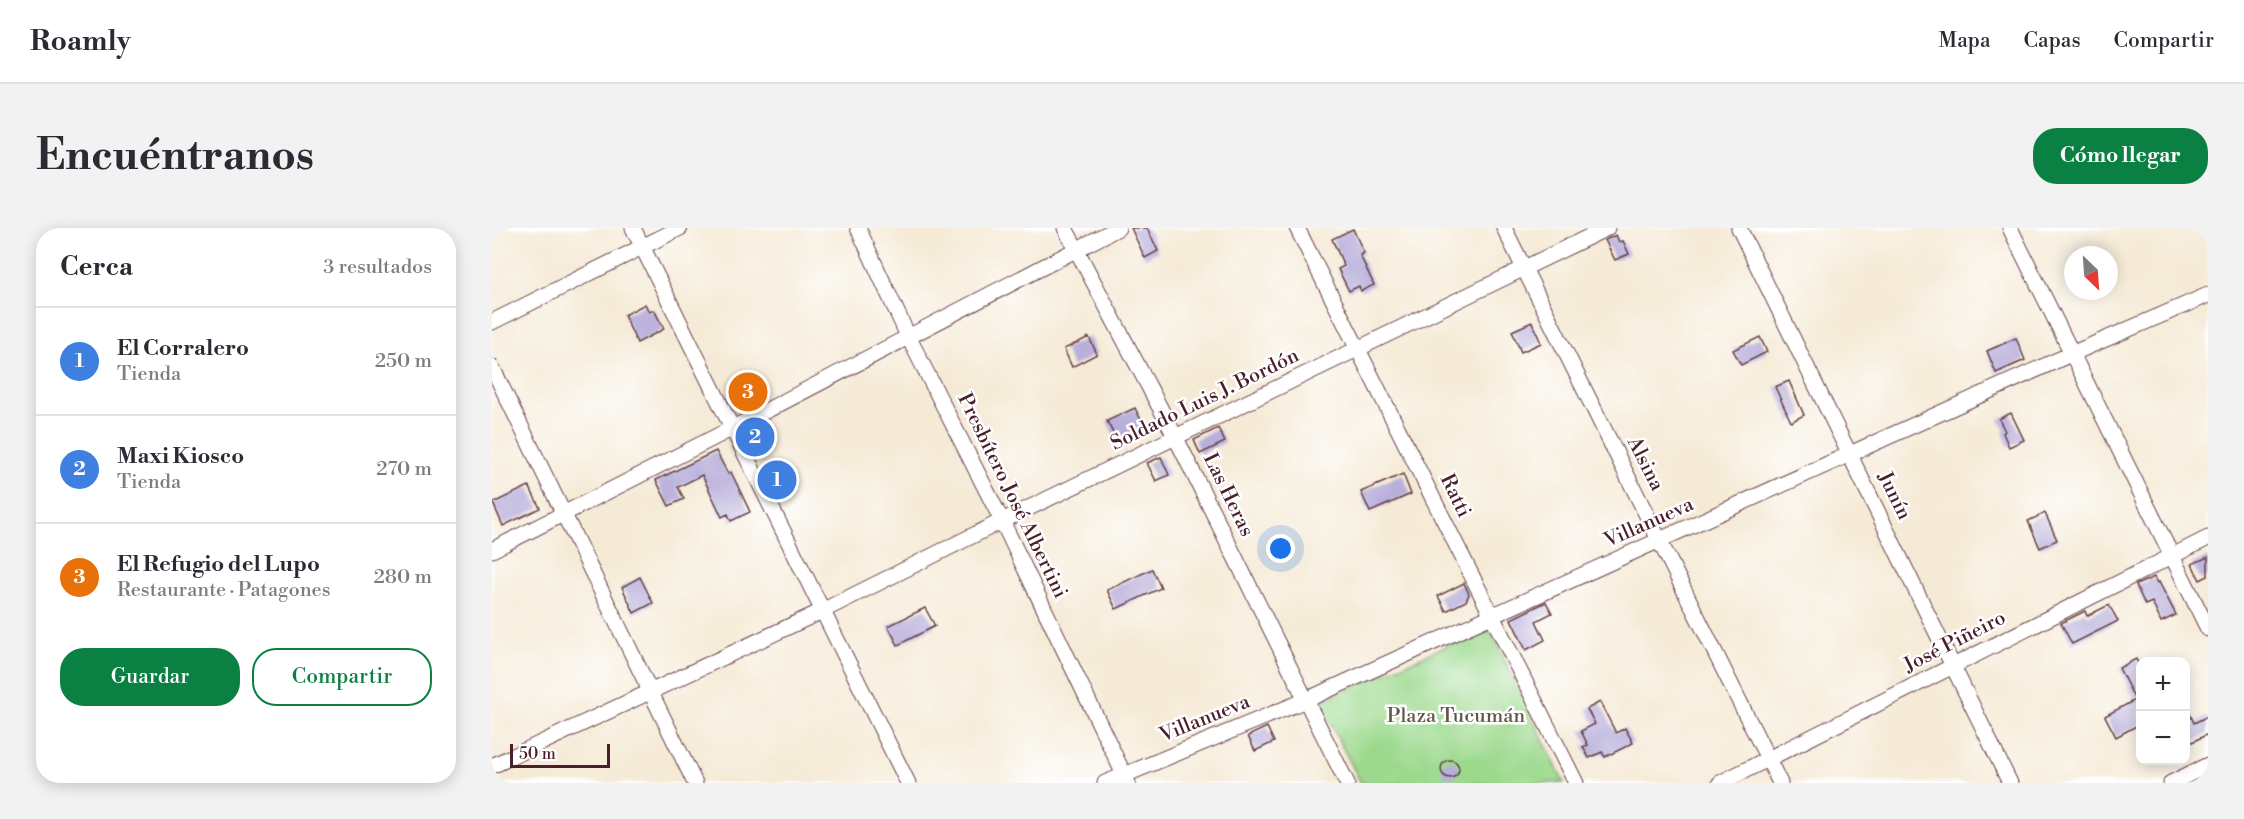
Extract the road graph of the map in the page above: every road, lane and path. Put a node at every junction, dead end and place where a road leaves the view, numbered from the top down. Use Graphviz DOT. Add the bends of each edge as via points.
graph roads {
  1 [pos="633,228"];
  2 [pos="680,228"];
  3 [pos="858,228"];
  4 [pos="1065,228"];
  5 [pos="1119,228"];
  6 [pos="1297,228"];
  7 [pos="1504,228"];
  8 [pos="1608,228"];
  9 [pos="1739,228"];
  10 [pos="2010,228"];
  11 [pos="642,247"];
  12 [pos="1076,249"];
  13 [pos="1524,269"];
  14 [pos="2208,295"];
  15 [pos="492,322"];
  16 [pos="908,336"];
  17 [pos="1358,349"];
  18 [pos="2072,354"];
  19 [pos="492,367"];
  20 [pos="734,428"];
  21 [pos="1176,438"];
  22 [pos="1850,454"];
  23 [pos="564,514"];
  24 [pos="1002,521"];
  25 [pos="2208,538"];
  26 [pos="1660,541"];
  27 [pos="492,550"];
  28 [pos="2173,555"];
  29 [pos="822,611"];
  30 [pos="1491,616"];
  31 [pos="2208,629"];
  32 [pos="1953,667"];
  33 [pos="652,692"];
  34 [pos="1306,700"];
  35 [pos="1768,759"];
  36 [pos="2208,765"];
  37 [pos="492,766"];
  38 [pos="1126,779"];
  39 [pos="695,783"];
  40 [pos="908,783"];
  41 [pos="1106,783"];
  42 [pos="1347,783"];
  43 [pos="1576,783"];
  44 [pos="1720,783"];
  45 [pos="1780,783"];
  46 [pos="2010,783"];
  47 [pos="2171,783"];
  1 -- 11 [label="street"];
  2 -- 11 [label="street"];
  3 -- 16 [label="street, Presbítero José Albertini"];
  4 -- 12 [label="street, Las Heras"];
  5 -- 12 [label="street"];
  6 -- 17 [label="street, Ratti"];
  7 -- 13 [label="street, Alsina"];
  8 -- 13 [label="street, Soldado Luis J. Bordón"];
  9 -- 22 [label="street, Junín"];
  10 -- 18 [label="street"];
  11 -- 15 [label="street"];
  11 -- 20 [label="street"];
  12 -- 16 [label="street"];
  12 -- 21 [label="street, Las Heras"];
  13 -- 17 [label="street, Soldado Luis J. Bordón"];
  13 -- 26 [label="street, Alsina"];
  14 -- 18 [label="street, Villanueva"];
  16 -- 20 [label="street"];
  16 -- 24 [label="street, Presbítero José Albertini"];
  17 -- 21 [label="street, Soldado Luis J. Bordón"];
  17 -- 30 [label="street, Ratti"];
  18 -- 22 [label="street, Villanueva"];
  18 -- 28 [label="street"];
  19 -- 23 [label="street"];
  20 -- 23 [label="street"];
  20 -- 29 [label="street"];
  21 -- 24 [label="street, Soldado Luis J. Bordón"];
  21 -- 34 [label="street, Las Heras"];
  22 -- 26 [label="street, Villanueva"];
  22 -- 32 [label="street, Junín"];
  23 -- 27 [label="street"];
  23 -- 33 [label="street"];
  24 -- 29 [label="street, Soldado Luis J. Bordón"];
  24 -- 38 [label="street, Presbítero José Albertini"];
  25 -- 28 [label="street, José Piñeiro"];
  26 -- 30 [label="street, Villanueva"];
  26 -- 35 [label="street, Alsina"];
  28 -- 31 [label="street"];
  28 -- 32 [label="street, José Piñeiro"];
  29 -- 33 [label="street, Soldado Luis J. Bordón"];
  29 -- 40 [label="street"];
  30 -- 34 [label="street, Villanueva"];
  30 -- 43 [label="street, Ratti"];
  32 -- 35 [label="street, José Piñeiro"];
  32 -- 46 [label="street, Junín"];
  33 -- 37 [label="street, Soldado Luis J. Bordón"];
  33 -- 39 [label="street"];
  34 -- 38 [label="street, Villanueva"];
  34 -- 42 [label="street, Las Heras"];
  35 -- 44 [label="street, José Piñeiro"];
  35 -- 45 [label="street, Alsina"];
  36 -- 47 [label="street"];
  38 -- 41 [label="street, Villanueva"];
}
